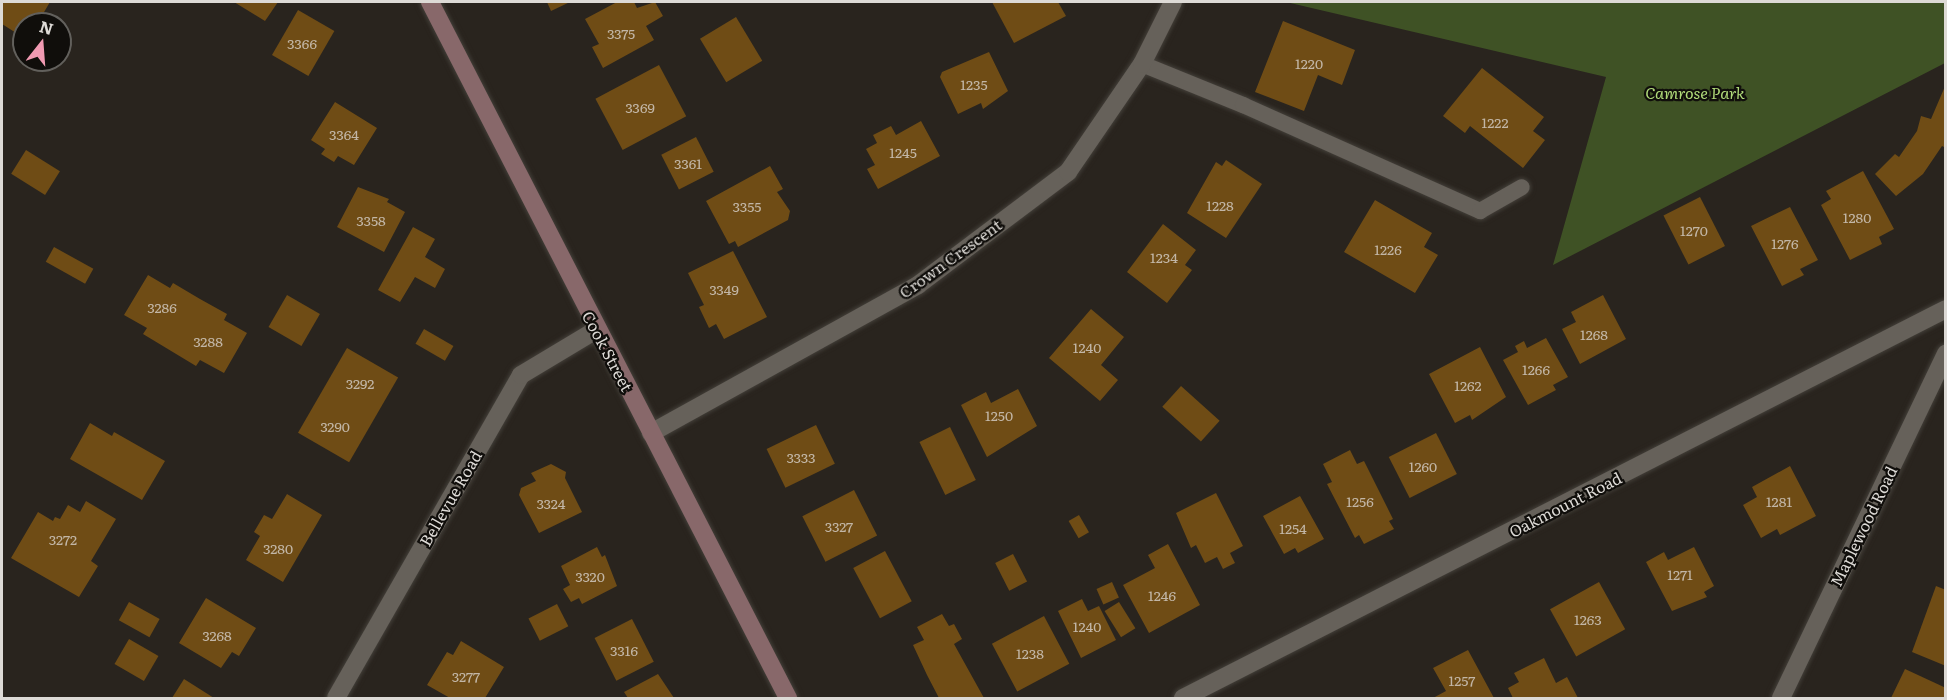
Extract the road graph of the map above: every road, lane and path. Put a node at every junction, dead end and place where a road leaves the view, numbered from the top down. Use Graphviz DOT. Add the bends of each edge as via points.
graph roads {
  1 [pos="430,2"];
  2 [pos="1173,2"];
  3 [pos="1142,64"];
  4 [pos="1522,187"];
  5 [pos="1946,309"];
  6 [pos="596,330"];
  7 [pos="1946,354"];
  8 [pos="651,433"];
  9 [pos="336,699"];
  10 [pos="789,699"];
  11 [pos="1183,699"];
  12 [pos="1781,699"];
  1 -- 6 [label="main road, Cook Street"];
  2 -- 3 [label="street, Crown Crescent"];
  3 -- 4 [label="lane" via="1480,211"];
  3 -- 8 [label="street, Crown Crescent" via="1068,172 918,285"];
  5 -- 11 [label="street, Oakmount Road"];
  6 -- 8 [label="main road, Cook Street"];
  6 -- 9 [label="street, Bellevue Road" via="521,375"];
  7 -- 12 [label="street, Maplewood Road"];
  8 -- 10 [label="main road, Cook Street"];
}
